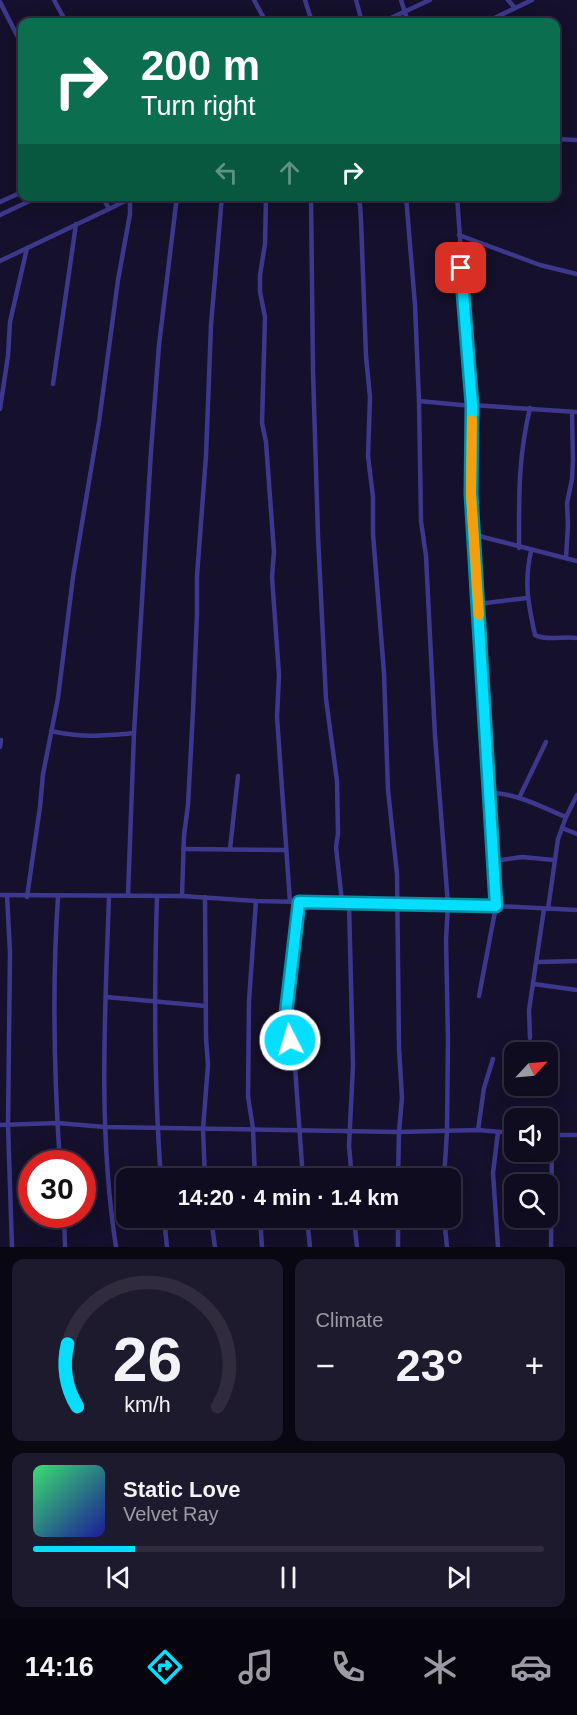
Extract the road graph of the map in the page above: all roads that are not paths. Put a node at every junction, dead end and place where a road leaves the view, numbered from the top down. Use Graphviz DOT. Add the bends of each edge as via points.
graph roads {
  1 [pos="54,0"];
  2 [pos="254,0"];
  3 [pos="305,0"];
  4 [pos="356,0"];
  5 [pos="401,0"];
  6 [pos="430,0"];
  7 [pos="508,0"];
  8 [pos="532,0"];
  9 [pos="0,2"];
  10 [pos="515,8"];
  11 [pos="405,13"];
  12 [pos="64,18"];
  13 [pos="264,18"];
  14 [pos="311,18"];
  15 [pos="361,18"];
  16 [pos="392,18"];
  17 [pos="407,18"];
  18 [pos="494,18"];
  19 [pos="18,37"];
  20 [pos="560,139"];
  21 [pos="577,140"];
  22 [pos="18,194"];
  23 [pos="29,201"];
  24 [pos="105,201"];
  25 [pos="125,201"];
  26 [pos="131,201"];
  27 [pos="176,201"];
  28 [pos="222,201"];
  29 [pos="266,201"];
  30 [pos="311,201"];
  31 [pos="359,201"];
  32 [pos="406,201"];
  33 [pos="457,201"];
  34 [pos="0,202"];
  35 [pos="109,208"];
  36 [pos="0,215"];
  37 [pos="76,224"];
  38 [pos="459,235"];
  39 [pos="27,248"];
  40 [pos="0,261"];
  41 [pos="577,274"];
  42 [pos="53,384"];
  43 [pos="419,401"];
  44 [pos="472,406"];
  45 [pos="530,408"];
  46 [pos="0,409"];
  47 [pos="575,412"];
  48 [pos="475,536"];
  49 [pos="519,548"];
  50 [pos="531,551"];
  51 [pos="566,558"];
  52 [pos="577,561"];
  53 [pos="527,598"];
  54 [pos="478,604"];
  55 [pos="577,638"];
  56 [pos="51,731"];
  57 [pos="134,733"];
  58 [pos="1,740"];
  59 [pos="546,742"];
  60 [pos="0,747"];
  61 [pos="238,776"];
  62 [pos="490,793"];
  63 [pos="577,795"];
  64 [pos="519,798"];
  65 [pos="566,817"];
  66 [pos="562,828"];
  67 [pos="577,834"];
  68 [pos="183,849"];
  69 [pos="230,849"];
  70 [pos="286,850"];
  71 [pos="554,860"];
  72 [pos="494,861"];
  73 [pos="0,895"];
  74 [pos="7,895"];
  75 [pos="128,895"];
  76 [pos="109,896"];
  77 [pos="182,896"];
  78 [pos="27,897"];
  79 [pos="58,897"];
  80 [pos="158,897"];
  81 [pos="205,897"];
  82 [pos="256,901"];
  83 [pos="290,902"];
  84 [pos="299,902"];
  85 [pos="342,902"];
  86 [pos="349,903"];
  87 [pos="397,903"];
  88 [pos="448,905"];
  89 [pos="496,906"];
  90 [pos="546,909"];
  91 [pos="577,910"];
  92 [pos="577,961"];
  93 [pos="537,962"];
  94 [pos="534,984"];
  95 [pos="577,990"];
  96 [pos="479,996"];
  97 [pos="106,997"];
  98 [pos="156,1000"];
  99 [pos="206,1006"];
  100 [pos="530,1038"];
  101 [pos="493,1059"];
  102 [pos="58,1124"];
  103 [pos="0,1125"];
  104 [pos="8,1125"];
  105 [pos="105,1126"];
  106 [pos="157,1128"];
  107 [pos="203,1128"];
  108 [pos="253,1130"];
  109 [pos="299,1130"];
  110 [pos="478,1130"];
  111 [pos="350,1131"];
  112 [pos="447,1131"];
  113 [pos="399,1132"];
  114 [pos="498,1132"];
  115 [pos="504,1132"];
  116 [pos="558,1135"];
  117 [pos="577,1136"];
  118 [pos="59,1150"];
  119 [pos="550,1162"];
  120 [pos="160,1168"];
  121 [pos="205,1168"];
  122 [pos="255,1168"];
  123 [pos="302,1168"];
  124 [pos="352,1168"];
  125 [pos="398,1168"];
  126 [pos="445,1168"];
  127 [pos="64,1228"];
  128 [pos="165,1228"];
  129 [pos="212,1228"];
  130 [pos="261,1228"];
  131 [pos="308,1228"];
  132 [pos="355,1228"];
  133 [pos="398,1228"];
  134 [pos="445,1228"];
  135 [pos="12,1247"];
  136 [pos="65,1247"];
  137 [pos="116,1247"];
  138 [pos="167,1247"];
  139 [pos="215,1247"];
  140 [pos="262,1247"];
  141 [pos="310,1247"];
  142 [pos="357,1247"];
  143 [pos="398,1247"];
  144 [pos="447,1247"];
  145 [pos="498,1247"];
  146 [pos="551,1247"];
  1 -- 12 [label="street"];
  2 -- 13 [label="street"];
  3 -- 14 [label="street"];
  4 -- 15 [label="street"];
  5 -- 11 [label="street"];
  6 -- 11 [label="street"];
  7 -- 10 [label="street"];
  8 -- 10 [label="street"];
  9 -- 19 [label="street"];
  10 -- 18 [label="street"];
  11 -- 16 [label="street"];
  11 -- 17 [label="street"];
  20 -- 21 [label="street"];
  22 -- 34 [label="street"];
  23 -- 36 [label="street"];
  24 -- 35 [label="street"];
  25 -- 35 [label="street"];
  26 -- 56 [label="street"];
  27 -- 57 [label="street" via="159,345"];
  28 -- 68 [label="street" via="211,325"];
  29 -- 70 [label="street" via="260,275 265,318 262,423 273,552 279,675 277,717"];
  30 -- 85 [label="street" via="318,536"];
  31 -- 87 [label="street" via="370,397 368,456"];
  32 -- 43 [label="street"];
  33 -- 38 [label="street"];
  35 -- 37 [label="street"];
  37 -- 39 [label="street"];
  37 -- 42 [label="street"];
  38 -- 41 [label="street" via="540,265"];
  38 -- 44 [label="street"];
  39 -- 40 [label="street"];
  39 -- 46 [label="street" via="10,322"];
  43 -- 44 [label="street"];
  43 -- 88 [label="street" via="421,521"];
  44 -- 45 [label="street"];
  44 -- 48 [label="street" via="471,494"];
  45 -- 47 [label="street"];
  45 -- 49 [label="street" via="519,474"];
  47 -- 51 [label="street"];
  48 -- 49 [label="street"];
  48 -- 54 [label="street"];
  49 -- 50 [label="street"];
  50 -- 51 [label="street"];
  50 -- 53 [label="street" via="526,573"];
  51 -- 52 [label="street"];
  53 -- 54 [label="street"];
  53 -- 55 [label="street" via="537,637"];
  54 -- 62 [label="street"];
  56 -- 57 [label="street" via="92,737"];
  56 -- 78 [label="street"];
  57 -- 75 [label="street"];
  58 -- 60 [label="street"];
  59 -- 64 [label="street"];
  61 -- 69 [label="street"];
  62 -- 64 [label="street"];
  62 -- 72 [label="street"];
  63 -- 65 [label="street"];
  64 -- 65 [label="street"];
  65 -- 66 [label="street"];
  66 -- 67 [label="street"];
  66 -- 71 [label="street"];
  68 -- 69 [label="street"];
  68 -- 77 [label="street"];
  69 -- 70 [label="street"];
  70 -- 83 [label="street"];
  71 -- 72 [label="street" via="522,857"];
  71 -- 90 [label="street"];
  72 -- 89 [label="street"];
  73 -- 74 [label="street"];
  74 -- 78 [label="street"];
  74 -- 104 [label="street"];
  75 -- 76 [label="street"];
  75 -- 80 [label="street"];
  76 -- 79 [label="street"];
  76 -- 97 [label="street"];
  77 -- 80 [label="street"];
  77 -- 81 [label="street"];
  78 -- 79 [label="street"];
  79 -- 102 [label="street"];
  80 -- 98 [label="street"];
  81 -- 82 [label="street"];
  81 -- 99 [label="street"];
  82 -- 83 [label="street"];
  82 -- 108 [label="street" via="249,1001 248,1096"];
  83 -- 84 [label="street"];
  84 -- 85 [label="street"];
  84 -- 109 [label="street" via="286,1013"];
  85 -- 86 [label="street"];
  86 -- 87 [label="street"];
  86 -- 111 [label="street" via="353,1065"];
  87 -- 88 [label="street"];
  87 -- 113 [label="street" via="402,1098"];
  88 -- 89 [label="street"];
  88 -- 112 [label="street"];
  89 -- 90 [label="street"];
  89 -- 96 [label="street"];
  90 -- 91 [label="street"];
  90 -- 93 [label="street"];
  92 -- 93 [label="street"];
  93 -- 94 [label="street"];
  94 -- 95 [label="street"];
  94 -- 100 [label="street" via="529,1010"];
  97 -- 98 [label="street"];
  97 -- 105 [label="street"];
  98 -- 99 [label="street"];
  98 -- 106 [label="street"];
  99 -- 107 [label="street" via="208,1065"];
  101 -- 110 [label="street"];
  102 -- 104 [label="street"];
  102 -- 105 [label="street"];
  102 -- 118 [label="street"];
  103 -- 104 [label="street"];
  104 -- 135 [label="street"];
  105 -- 106 [label="street"];
  105 -- 137 [label="street"];
  106 -- 107 [label="street"];
  106 -- 120 [label="street"];
  107 -- 108 [label="street"];
  107 -- 121 [label="street"];
  108 -- 109 [label="street"];
  108 -- 122 [label="street"];
  109 -- 111 [label="street"];
  109 -- 123 [label="street"];
  110 -- 112 [label="street"];
  110 -- 114 [label="street"];
  111 -- 113 [label="street"];
  111 -- 124 [label="street"];
  112 -- 113 [label="street"];
  112 -- 126 [label="street"];
  113 -- 125 [label="street"];
  114 -- 115 [label="street"];
  114 -- 145 [label="street" via="493,1173"];
  116 -- 117 [label="street"];
  119 -- 146 [label="street"];
  127 -- 136 [label="street"];
  128 -- 138 [label="street"];
  129 -- 139 [label="street"];
  130 -- 140 [label="street"];
  131 -- 141 [label="street"];
  132 -- 142 [label="street"];
  133 -- 143 [label="street"];
  134 -- 144 [label="street"];
}
